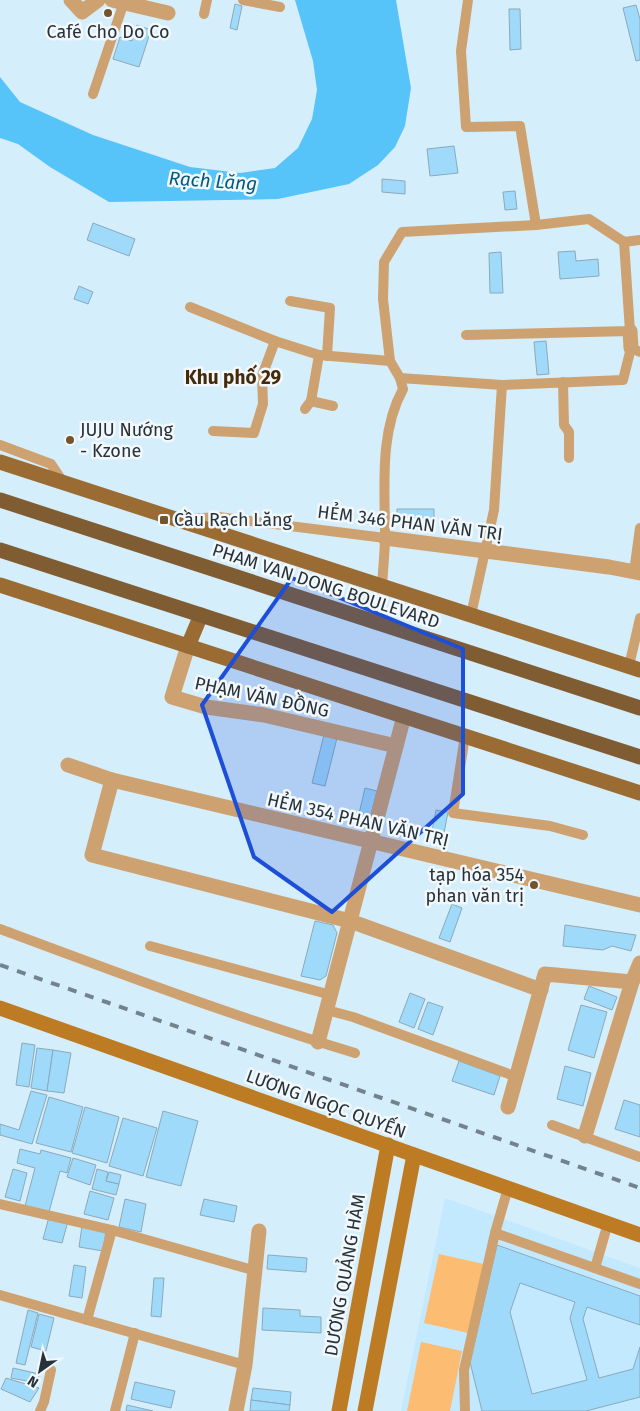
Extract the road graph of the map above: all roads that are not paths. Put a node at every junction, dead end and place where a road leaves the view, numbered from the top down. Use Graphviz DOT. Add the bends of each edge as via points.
graph roads {
  1 [pos="71,0"];
  2 [pos="98,0"];
  3 [pos="208,0"];
  4 [pos="243,0"];
  5 [pos="468,0"];
  6 [pos="118,1"];
  7 [pos="280,7"];
  8 [pos="168,13"];
  9 [pos="204,14"];
  10 [pos="93,94"];
  11 [pos="536,225"];
  12 [pos="640,240"];
  13 [pos="624,242"];
  14 [pos="290,301"];
  15 [pos="190,307"];
  16 [pos="630,330"];
  17 [pos="466,335"];
  18 [pos="275,341"];
  19 [pos="636,350"];
  20 [pos="323,355"];
  21 [pos="390,361"];
  22 [pos="400,378"];
  23 [pos="563,382"];
  24 [pos="502,385"];
  25 [pos="333,406"];
  26 [pos="213,431"];
  27 [pos="0,444"];
  28 [pos="569,458"];
  29 [pos="0,462"];
  30 [pos="63,482"];
  31 [pos="0,500"];
  32 [pos="176,519"];
  33 [pos="640,528"];
  34 [pos="385,538"];
  35 [pos="0,550"];
  36 [pos="487,551"];
  37 [pos="637,572"];
  38 [pos="0,585"];
  39 [pos="382,586"];
  40 [pos="201,615"];
  41 [pos="471,615"];
  42 [pos="640,618"];
  43 [pos="188,646"];
  44 [pos="634,668"];
  45 [pos="640,708"];
  46 [pos="404,716"];
  47 [pos="465,736"];
  48 [pos="396,746"];
  49 [pos="640,757"];
  50 [pos="68,765"];
  51 [pos="112,780"];
  52 [pos="640,793"];
  53 [pos="583,835"];
  54 [pos="371,843"];
  55 [pos="640,905"];
  56 [pos="350,921"];
  57 [pos="0,929"];
  58 [pos="150,946"];
  59 [pos="640,963"];
  60 [pos="632,982"];
  61 [pos="541,990"];
  62 [pos="331,995"];
  63 [pos="0,1008"];
  64 [pos="327,1010"];
  65 [pos="318,1042"];
  66 [pos="355,1053"];
  67 [pos="517,1077"];
  68 [pos="508,1107"];
  69 [pos="552,1125"];
  70 [pos="585,1136"];
  71 [pos="388,1145"];
  72 [pos="414,1155"];
  73 [pos="640,1157"];
  74 [pos="508,1188"];
  75 [pos="0,1204"];
  76 [pos="608,1223"];
  77 [pos="112,1230"];
  78 [pos="259,1231"];
  79 [pos="495,1233"];
  80 [pos="640,1235"];
  81 [pos="595,1268"];
  82 [pos="256,1271"];
  83 [pos="640,1284"];
  84 [pos="0,1295"];
  85 [pos="87,1320"];
  86 [pos="135,1333"];
  87 [pos="245,1364"];
  88 [pos="51,1370"];
  89 [pos="40,1411"];
  90 [pos="115,1411"];
  91 [pos="236,1411"];
  92 [pos="339,1411"];
  93 [pos="365,1411"];
  94 [pos="465,1411"];
  1 -- 2 [label="street" via="82,12"];
  3 -- 9 [label="lane"];
  4 -- 7 [label="lane"];
  5 -- 11 [label="lane" via="462,51 466,127 520,126"];
  6 -- 8 [label="street"];
  6 -- 10 [label="lane"];
  11 -- 13 [label="lane" via="589,220"];
  11 -- 21 [label="lane" via="402,232 384,262 383,299"];
  12 -- 13 [label="lane"];
  13 -- 16 [label="lane"];
  14 -- 20 [label="lane" via="330,308"];
  15 -- 18 [label="lane"];
  16 -- 17 [label="lane"];
  16 -- 19 [label="street"];
  18 -- 20 [label="lane"];
  18 -- 26 [label="lane" via="262,376 263,404 254,433"];
  19 -- 23 [label="lane" via="623,380"];
  20 -- 21 [label="lane"];
  20 -- 25 [label="lane" via="308,405"];
  21 -- 22 [label="lane"];
  22 -- 24 [label="lane"];
  22 -- 34 [label="lane" via="403,389 394,405 384,465"];
  23 -- 24 [label="lane"];
  23 -- 28 [label="lane"];
  24 -- 36 [label="lane" via="494,510"];
  27 -- 30 [label="lane" via="51,464"];
  29 -- 30 [label="main road, PHAM VAN DONG BOULEVARD"];
  30 -- 32 [label="main road, PHAM VAN DONG BOULEVARD"];
  31 -- 45 [label="highway, PHAM VAN DONG BOULEVARD"];
  32 -- 34 [label="lane, HẺM 346 PHAN VĂN TRỊ" via="219,517"];
  32 -- 39 [label="main road, PHAM VAN DONG BOULEVARD"];
  33 -- 37 [label="lane"];
  34 -- 36 [label="street, HẺM 346 PHAN VĂN TRỊ"];
  34 -- 39 [label="lane"];
  35 -- 40 [label="highway"];
  36 -- 37 [label="street, HẺM 346 PHAN VĂN TRỊ"];
  36 -- 41 [label="lane"];
  38 -- 43 [label="main road"];
  39 -- 41 [label="main road, PHAM VAN DONG BOULEVARD"];
  40 -- 43 [label="main road"];
  40 -- 49 [label="highway"];
  41 -- 44 [label="main road, PHAM VAN DONG BOULEVARD"];
  42 -- 44 [label="lane"];
  43 -- 46 [label="main road"];
  43 -- 48 [label="street, PHẠM VĂN ĐỒNG" via="172,697 206,707 264,716"];
  46 -- 47 [label="main road"];
  46 -- 48 [label="street"];
  47 -- 52 [label="main road"];
  47 -- 53 [label="lane" via="453,813 550,826"];
  48 -- 54 [label="street"];
  50 -- 51 [label="street, HẺM 354 PHAN VĂN TRỊ"];
  51 -- 54 [label="street, HẺM 354 PHAN VĂN TRỊ"];
  51 -- 56 [label="street" via="92,855"];
  54 -- 55 [label="street, HẺM 354 PHAN VĂN TRỊ"];
  54 -- 56 [label="street"];
  56 -- 61 [label="street"];
  56 -- 62 [label="street"];
  57 -- 65 [label="lane" via="166,991"];
  58 -- 62 [label="lane"];
  59 -- 60 [label="street"];
  60 -- 61 [label="street" via="545,974"];
  60 -- 70 [label="street"];
  61 -- 67 [label="street"];
  62 -- 64 [label="street"];
  63 -- 71 [label="street, LƯƠNG NGỌC QUYẾN"];
  64 -- 65 [label="street"];
  64 -- 67 [label="lane"];
  65 -- 66 [label="lane"];
  67 -- 68 [label="street"];
  69 -- 70 [label="lane"];
  70 -- 73 [label="lane"];
  71 -- 72 [label="street, LƯƠNG NGỌC QUYẾN"];
  71 -- 92 [label="street, DƯƠNG QUẢNG HÀM"];
  72 -- 74 [label="street, LƯƠNG NGỌC QUYẾN"];
  72 -- 93 [label="street"];
  74 -- 76 [label="street, LƯƠNG NGỌC QUYẾN"];
  74 -- 79 [label="lane"];
  75 -- 77 [label="lane"];
  76 -- 80 [label="street, LƯƠNG NGỌC QUYẾN"];
  76 -- 81 [label="lane"];
  77 -- 82 [label="lane"];
  77 -- 85 [label="lane"];
  78 -- 82 [label="street"];
  79 -- 81 [label="lane"];
  79 -- 94 [label="lane" via="464,1370"];
  81 -- 83 [label="lane"];
  82 -- 87 [label="street"];
  84 -- 85 [label="lane"];
  85 -- 86 [label="lane"];
  86 -- 87 [label="lane"];
  86 -- 90 [label="lane"];
  87 -- 91 [label="street"];
  88 -- 89 [label="lane"];
}
